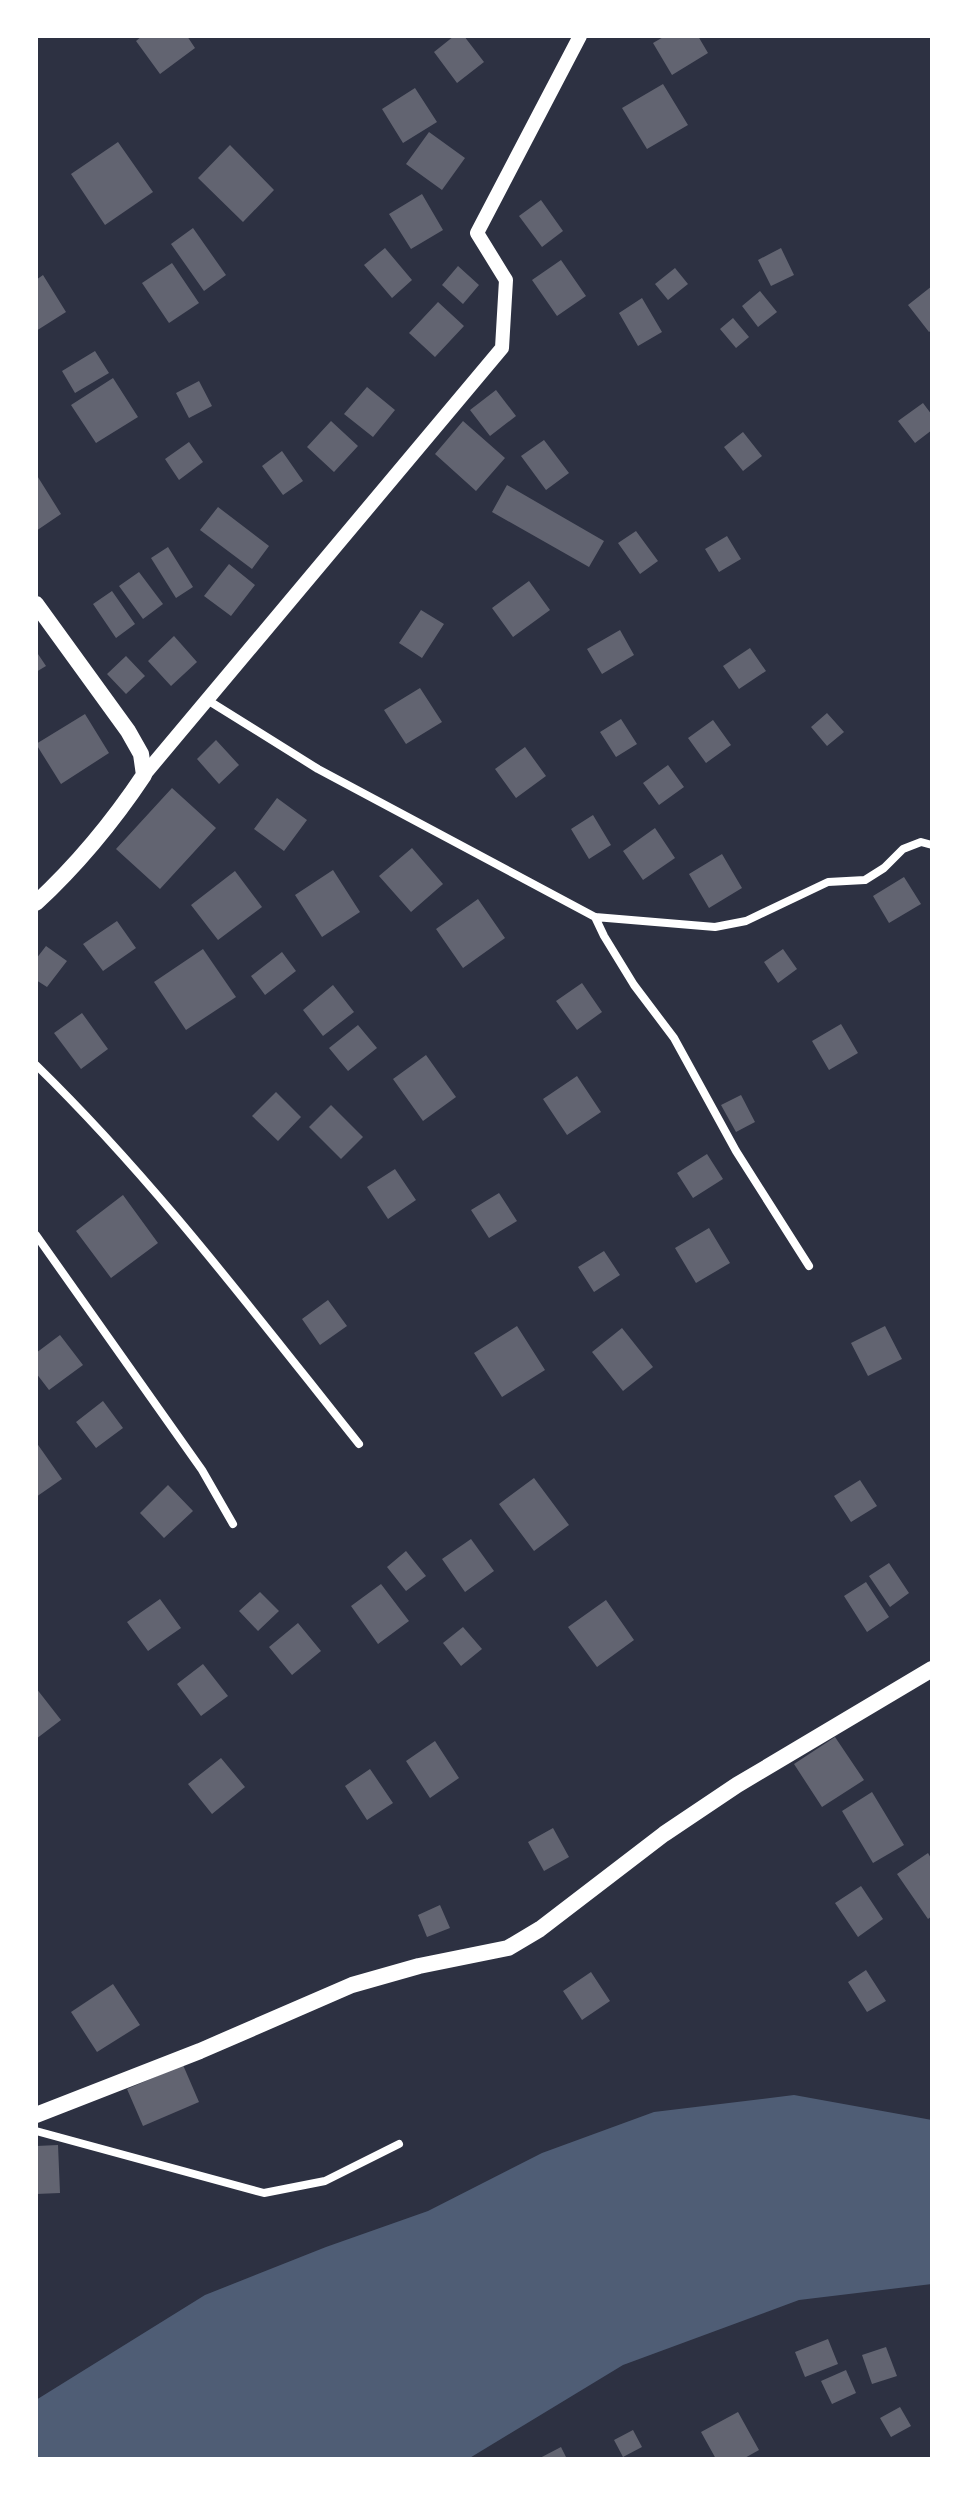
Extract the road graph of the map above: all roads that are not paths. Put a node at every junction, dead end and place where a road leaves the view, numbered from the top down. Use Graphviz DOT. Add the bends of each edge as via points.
graph roads {
  1 [pos="580,36"];
  2 [pos="36,604"];
  3 [pos="209,701"];
  4 [pos="144,775"];
  5 [pos="932,845"];
  6 [pos="36,903"];
  7 [pos="595,917"];
  8 [pos="36,1065"];
  9 [pos="36,1235"];
  10 [pos="809,1266"];
  11 [pos="359,1444"];
  12 [pos="233,1524"];
  13 [pos="932,1669"];
  14 [pos="36,2115"];
  15 [pos="36,2131"];
  16 [pos="399,2144"];
  1 -- 3 [label="street" via="477,233 506,280 502,348"];
  2 -- 4 [label="main road" via="128,731 141,754"];
  3 -- 4 [label="street"];
  3 -- 7 [label="street" via="318,769"];
  4 -- 6 [label="main road" via="74,867"];
  5 -- 7 [label="street" via="921,842 903,849 865,880 828,882 746,921 715,927"];
  7 -- 10 [label="street" via="634,985 674,1038 736,1151"];
  8 -- 11 [label="street" via="183,1224"];
  9 -- 12 [label="street" via="195,1458"];
  13 -- 14 [label="main road" via="737,1785 508,1948 352,1985"];
  15 -- 16 [label="street" via="264,2193 325,2181"];
}
